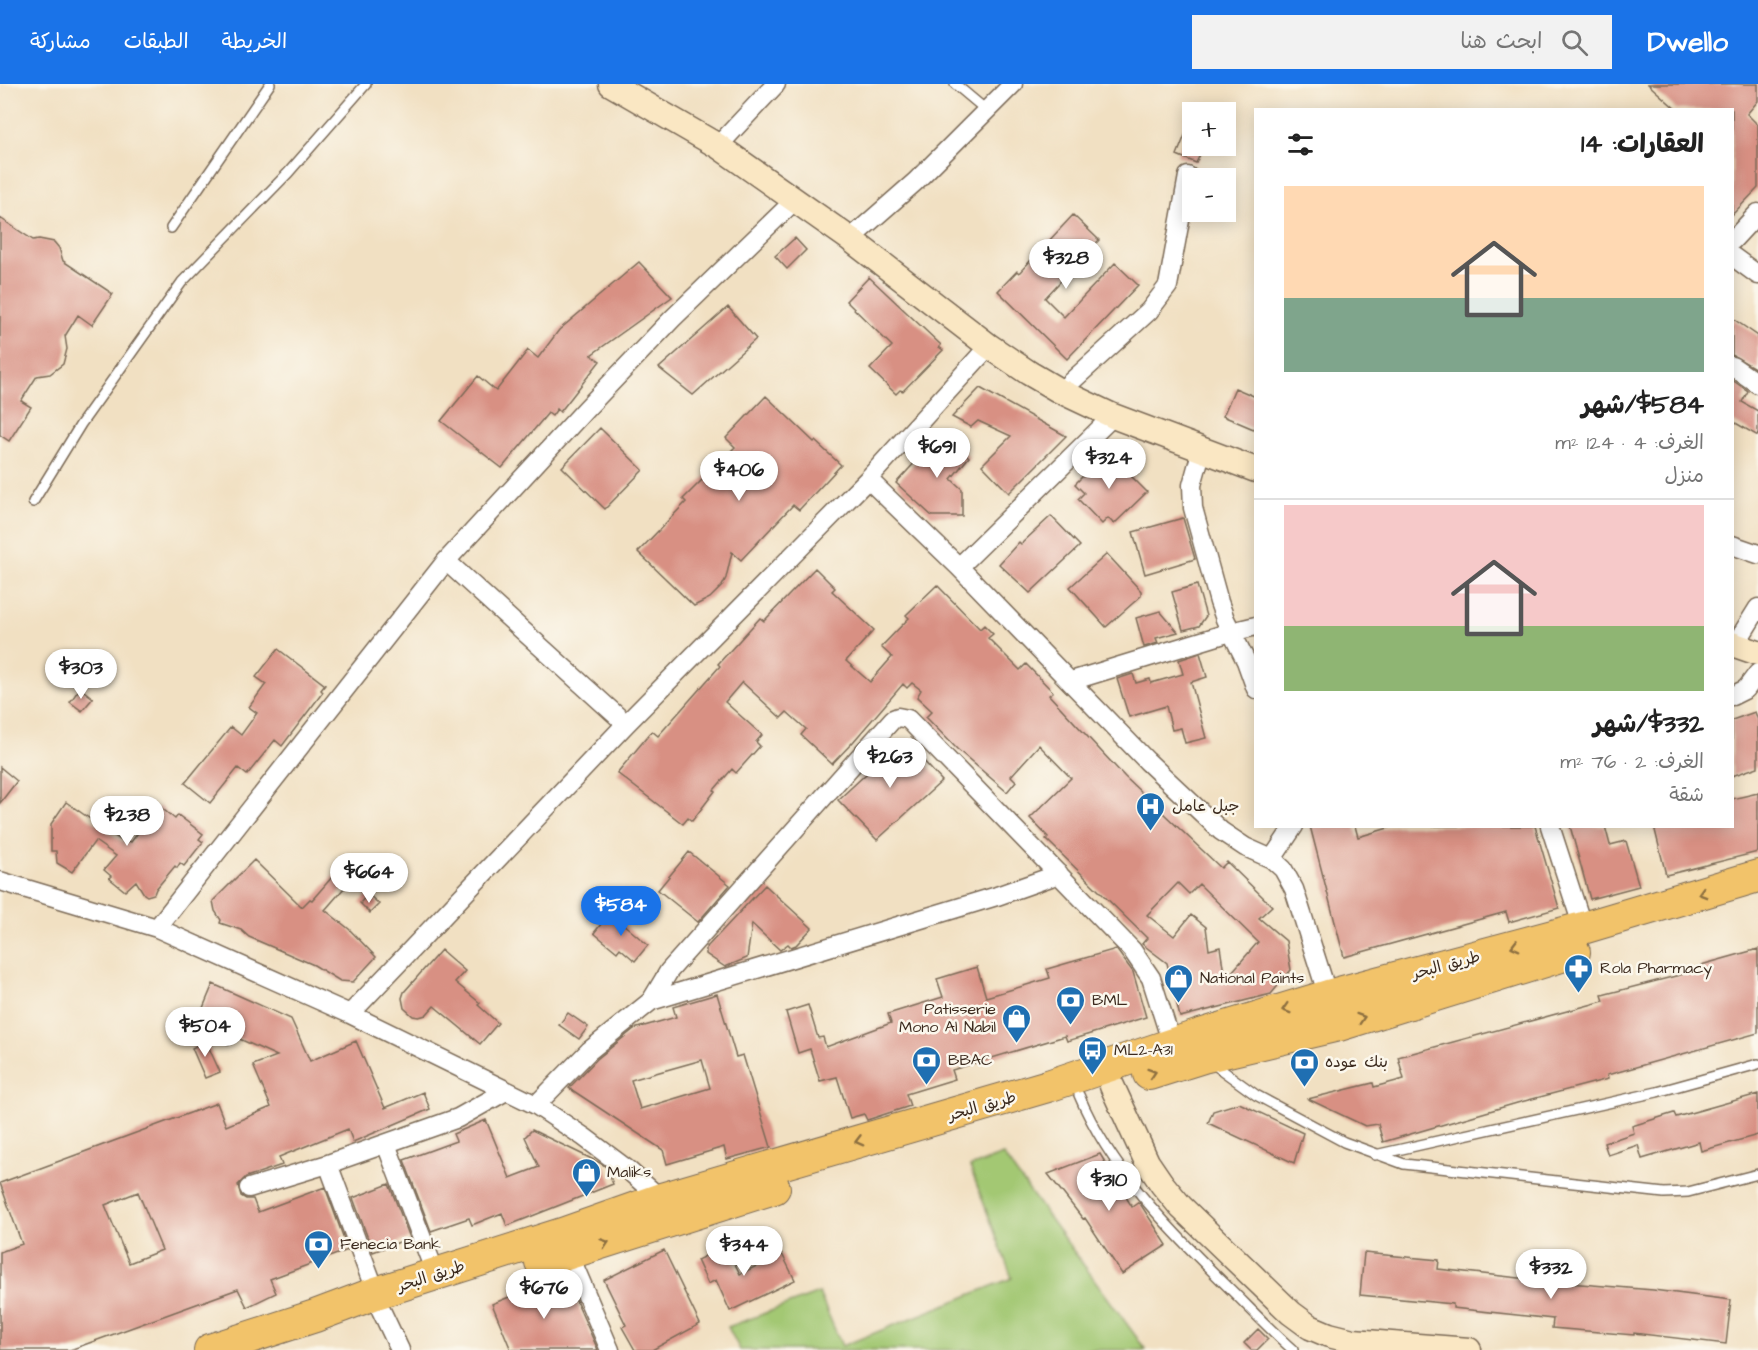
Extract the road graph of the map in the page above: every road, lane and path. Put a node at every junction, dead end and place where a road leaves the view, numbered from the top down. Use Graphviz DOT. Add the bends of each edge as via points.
graph roads {
  1 [pos="270,84"];
  2 [pos="366,84"];
  3 [pos="611,84"];
  4 [pos="776,84"];
  5 [pos="955,84"];
  6 [pos="1010,85"];
  7 [pos="986,110"];
  8 [pos="718,146"];
  9 [pos="794,201"];
  10 [pos="1182,209"];
  11 [pos="1758,213"];
  12 [pos="171,228"];
  13 [pos="850,239"];
  14 [pos="1734,239"];
  15 [pos="1734,258"];
  16 [pos="1758,276"];
  17 [pos="989,346"];
  18 [pos="1734,367"];
  19 [pos="1758,384"];
  20 [pos="1061,391"];
  21 [pos="1113,416"];
  22 [pos="1202,448"];
  23 [pos="1254,469"];
  24 [pos="868,480"];
  25 [pos="33,502"];
  26 [pos="1734,546"];
  27 [pos="1758,554"];
  28 [pos="446,561"];
  29 [pos="959,567"];
  30 [pos="1758,608"];
  31 [pos="1254,626"];
  32 [pos="1231,632"];
  33 [pos="1734,644"];
  34 [pos="1758,653"];
  35 [pos="1758,673"];
  36 [pos="1071,681"];
  37 [pos="1254,683"];
  38 [pos="1734,695"];
  39 [pos="626,724"];
  40 [pos="1293,828"];
  41 [pos="1551,828"];
  42 [pos="1272,859"];
  43 [pos="1059,874"];
  44 [pos="1758,876"];
  45 [pos="0,880"];
  46 [pos="1758,897"];
  47 [pos="157,928"];
  48 [pos="1582,928"];
  49 [pos="1328,996"];
  50 [pos="651,1001"];
  51 [pos="350,1014"];
  52 [pos="1172,1044"];
  53 [pos="1203,1057"];
  54 [pos="1758,1064"];
  55 [pos="1112,1086"];
  56 [pos="506,1091"];
  57 [pos="1080,1095"];
  58 [pos="536,1105"];
  59 [pos="386,1144"];
  60 [pos="1374,1155"];
  61 [pos="328,1164"];
  62 [pos="1758,1174"];
  63 [pos="249,1188"];
  64 [pos="661,1199"];
  65 [pos="565,1244"];
  66 [pos="436,1275"];
  67 [pos="378,1302"];
  68 [pos="210,1350"];
  69 [pos="269,1350"];
  70 [pos="400,1350"];
  71 [pos="610,1350"];
  72 [pos="1293,1350"];
  73 [pos="1469,1350"];
  1 -- 12 [label="lane"];
  2 -- 25 [label="lane" via="182,282 81,424"];
  3 -- 8 [label="main road"];
  4 -- 8 [label="street"];
  5 -- 7 [label="lane"];
  6 -- 7 [label="street"];
  7 -- 13 [label="street" via="915,182"];
  8 -- 9 [label="main road"];
  9 -- 13 [label="main road"];
  9 -- 28 [label="street" via="672,319"];
  10 -- 20 [label="street" via="1168,286 1149,311"];
  11 -- 14 [label="street"];
  13 -- 17 [label="main road"];
  15 -- 16 [label="street"];
  17 -- 20 [label="main road"];
  17 -- 24 [label="street"];
  18 -- 19 [label="street"];
  20 -- 21 [label="main road"];
  21 -- 22 [label="main road"];
  21 -- 29 [label="street"];
  22 -- 23 [label="main road"];
  22 -- 32 [label="street" via="1192,485 1193,508"];
  24 -- 29 [label="street"];
  24 -- 39 [label="street"];
  26 -- 27 [label="street"];
  28 -- 39 [label="street"];
  28 -- 47 [label="street"];
  29 -- 36 [label="street"];
  30 -- 33 [label="street"];
  31 -- 32 [label="street"];
  32 -- 36 [label="street"];
  32 -- 37 [label="street"];
  33 -- 34 [label="main road"];
  35 -- 38 [label="street" via="1746,689"];
  36 -- 42 [label="street" via="1221,831"];
  39 -- 51 [label="street"];
  40 -- 42 [label="street"];
  41 -- 48 [label="street"];
  42 -- 49 [label="street" via="1294,889"];
  43 -- 50 [label="street"];
  43 -- 50 [label="street" via="908,719 898,717 892,719 669,971"];
  43 -- 52 [label="street" via="1143,964"];
  44 -- 48 [label="highway, طريق البحر, one-way"];
  45 -- 47 [label="street"];
  53 -- 46 [label="highway, طريق البحر, one-way" via="1340,1025"];
  47 -- 51 [label="street"];
  48 -- 49 [label="highway, طريق البحر, one-way"];
  49 -- 52 [label="highway, طريق البحر, one-way"];
  50 -- 58 [label="street" via="589,1051"];
  51 -- 56 [label="street"];
  52 -- 64 [label="highway, طريق البحر, one-way" via="1048,1086"];
  55 -- 53 [label="highway, طريق البحر, one-way"];
  53 -- 60 [label="lane" via="1256,1095"];
  54 -- 60 [label="lane" via="1657,1092"];
  55 -- 57 [label="highway, طريق البحر"];
  55 -- 73 [label="main road" via="1147,1162 1162,1184 1291,1314 1310,1327 1353,1341"];
  56 -- 58 [label="street"];
  56 -- 59 [label="street" via="458,1118"];
  65 -- 57 [label="highway, طريق البحر, one-way" via="715,1206"];
  57 -- 72 [label="lane" via="1106,1148 1148,1203"];
  58 -- 64 [label="street" via="628,1170"];
  59 -- 61 [label="street"];
  59 -- 66 [label="street"];
  60 -- 62 [label="lane" via="1404,1164 1664,1193 1688,1192"];
  61 -- 63 [label="street"];
  61 -- 67 [label="street"];
  64 -- 65 [label="highway, طريق البحر"];
  65 -- 66 [label="highway, طريق البحر"];
  65 -- 67 [label="highway, طريق البحر"];
  65 -- 71 [label="street"];
  66 -- 67 [label="highway, طريق البحر"];
  67 -- 68 [label="highway, طريق البحر"];
  67 -- 69 [label="highway, طريق البحر"];
  67 -- 70 [label="street"];
}
